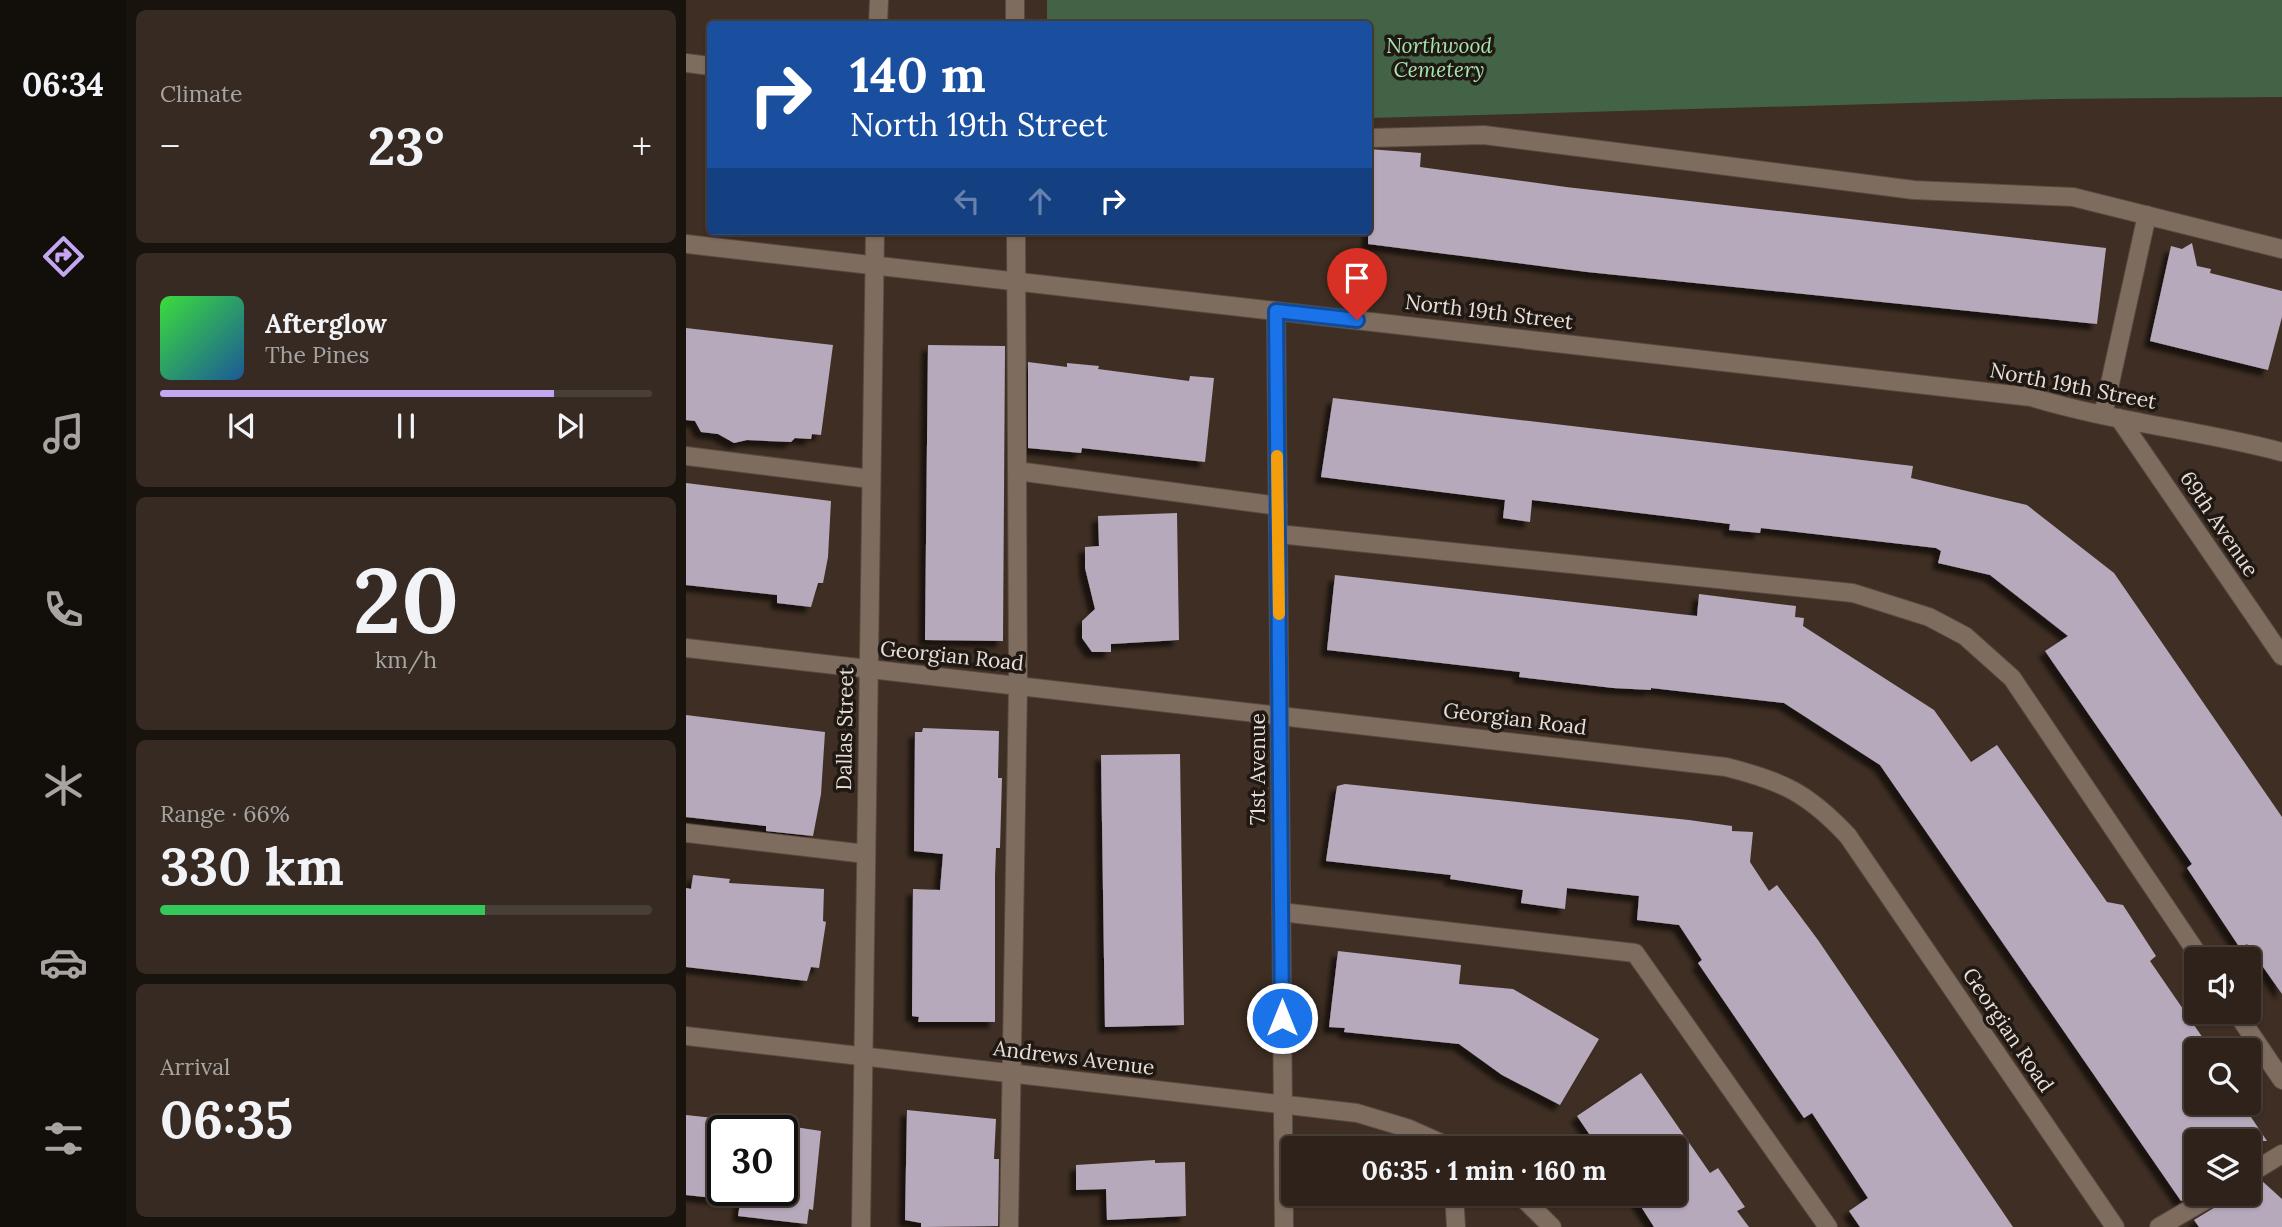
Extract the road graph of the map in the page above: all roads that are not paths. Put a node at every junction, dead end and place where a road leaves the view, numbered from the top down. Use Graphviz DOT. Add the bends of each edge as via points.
graph roads {
  1 [pos="879,0"];
  2 [pos="1015,0"];
  3 [pos="878,21"];
  4 [pos="1015,21"];
  5 [pos="686,63"];
  6 [pos="707,66"];
  7 [pos="1372,138"];
  8 [pos="2147,215"];
  9 [pos="875,235"];
  10 [pos="1016,235"];
  11 [pos="686,244"];
  12 [pos="2282,249"];
  13 [pos="874,266"];
  14 [pos="1017,282"];
  15 [pos="1276,311"];
  16 [pos="2111,417"];
  17 [pos="2282,452"];
  18 [pos="686,456"];
  19 [pos="1017,471"];
  20 [pos="872,479"];
  21 [pos="1278,506"];
  22 [pos="1278,534"];
  23 [pos="686,648"];
  24 [pos="2279,648"];
  25 [pos="868,669"];
  26 [pos="1018,686"];
  27 [pos="1280,715"];
  28 [pos="686,833"];
  29 [pos="866,854"];
  30 [pos="1281,912"];
  31 [pos="2193,947"];
  32 [pos="2244,1024"];
  33 [pos="686,1036"];
  34 [pos="864,1057"];
  35 [pos="1011,1073"];
  36 [pos="2282,1080"];
  37 [pos="1282,1104"];
  38 [pos="1424,1136"];
  39 [pos="2282,1154"];
  40 [pos="2261,1167"];
  41 [pos="1455,1206"];
  42 [pos="1534,1206"];
  43 [pos="2195,1206"];
  44 [pos="861,1227"];
  45 [pos="1009,1227"];
  46 [pos="1284,1227"];
  47 [pos="1456,1227"];
  48 [pos="1552,1227"];
  49 [pos="1828,1227"];
  50 [pos="2115,1227"];
  51 [pos="2159,1227"];
  1 -- 3 [label="street"];
  2 -- 4 [label="street"];
  5 -- 6 [label="street"];
  7 -- 8 [label="street" via="1484,135 1914,190 2073,197"];
  8 -- 12 [label="street"];
  8 -- 16 [label="street"];
  9 -- 13 [label="street, Dallas Street"];
  10 -- 14 [label="street"];
  11 -- 13 [label="street, North 19th Street"];
  13 -- 14 [label="street, North 19th Street"];
  13 -- 20 [label="street, Dallas Street"];
  14 -- 15 [label="street, North 19th Street"];
  14 -- 19 [label="street"];
  15 -- 16 [label="street, North 19th Street" via="2031,397"];
  15 -- 21 [label="street, 71st Avenue"];
  16 -- 17 [label="street, North 19th Street" via="2222,436"];
  16 -- 24 [label="street, 69th Avenue"];
  18 -- 20 [label="street"];
  19 -- 21 [label="street"];
  19 -- 26 [label="street"];
  20 -- 25 [label="street, Dallas Street"];
  21 -- 22 [label="street, 71st Avenue"];
  22 -- 27 [label="street, 71st Avenue"];
  22 -- 31 [label="street" via="1853,593 1929,617 1965,636 2012,678"];
  23 -- 25 [label="street, Georgian Road"];
  25 -- 26 [label="street, Georgian Road"];
  25 -- 29 [label="street, Dallas Street"];
  26 -- 27 [label="street, Georgian Road"];
  26 -- 35 [label="street"];
  27 -- 30 [label="street, 71st Avenue"];
  27 -- 50 [label="street, Georgian Road" via="1726,767 1772,778 1802,795 1847,836"];
  28 -- 29 [label="street"];
  29 -- 34 [label="street, Dallas Street"];
  30 -- 37 [label="street, 71st Avenue"];
  30 -- 49 [label="street" via="1635,953"];
  32 -- 36 [label="street"];
  33 -- 34 [label="street, Andrews Avenue"];
  34 -- 35 [label="street, Andrews Avenue"];
  34 -- 44 [label="street, Dallas Street"];
  35 -- 37 [label="street, Andrews Avenue"];
  35 -- 45 [label="street"];
  37 -- 38 [label="street, Andrews Avenue" via="1357,1113"];
  37 -- 46 [label="street, 71st Avenue"];
  39 -- 40 [label="street"];
  41 -- 47 [label="street"];
  42 -- 48 [label="street"];
  43 -- 51 [label="street"];
}
